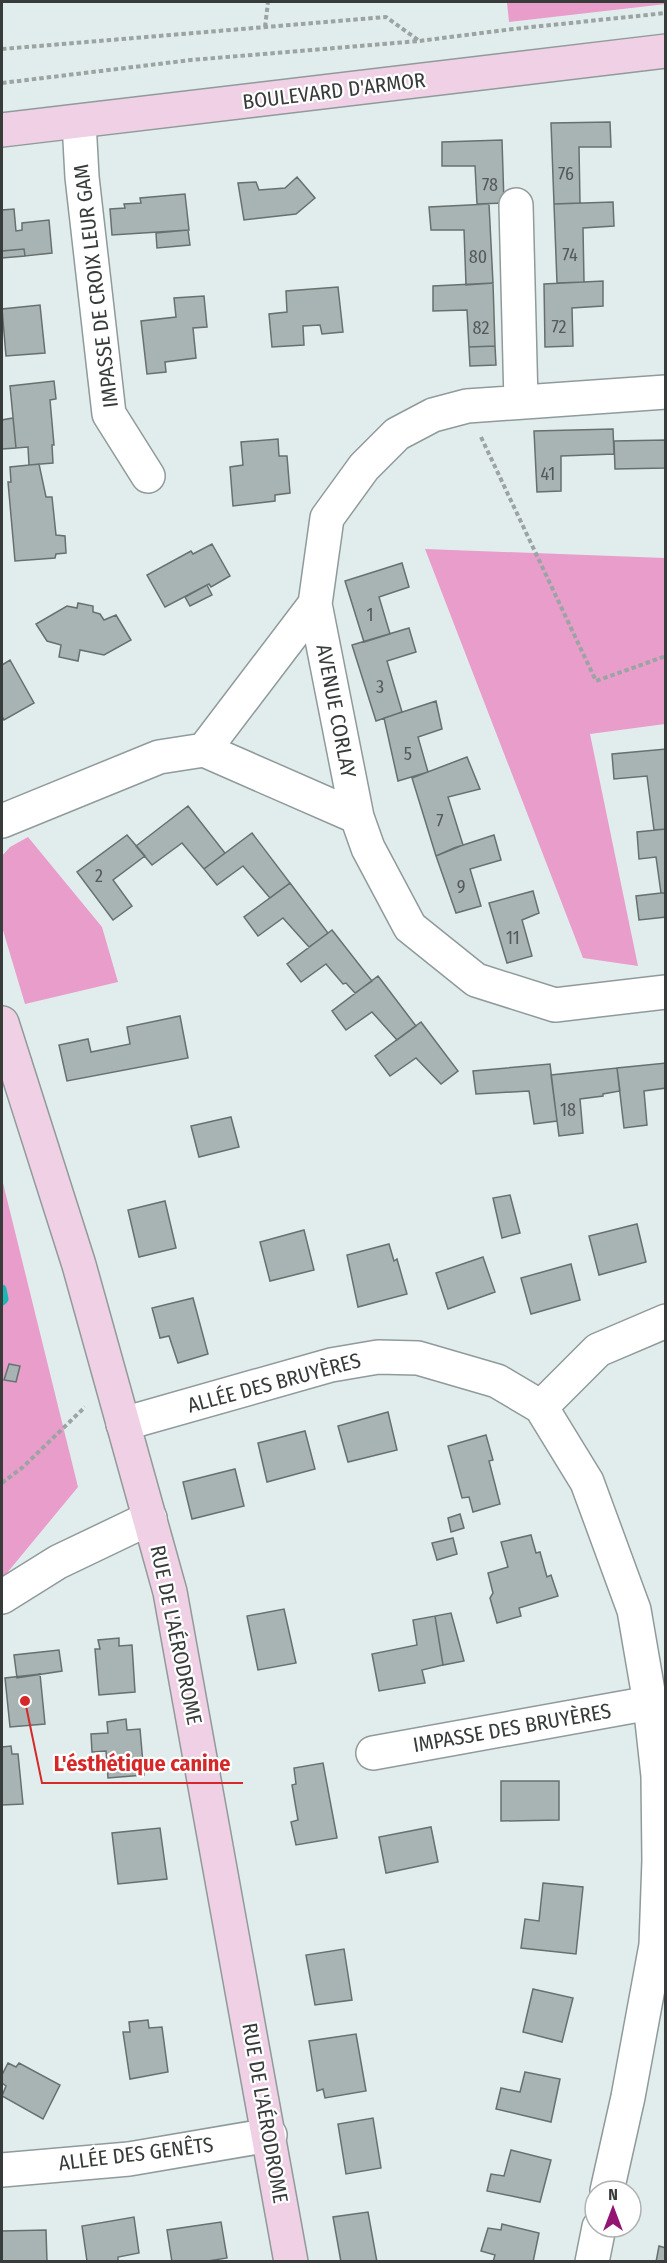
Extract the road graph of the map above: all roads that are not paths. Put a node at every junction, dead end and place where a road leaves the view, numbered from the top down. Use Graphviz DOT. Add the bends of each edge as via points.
graph roads {
  1 [pos="666,51"];
  2 [pos="79,122"];
  3 [pos="2,130"];
  4 [pos="516,205"];
  5 [pos="666,392"];
  6 [pos="521,402"];
  7 [pos="148,476"];
  8 [pos="315,604"];
  9 [pos="204,750"];
  10 [pos="357,817"];
  11 [pos="2,820"];
  12 [pos="666,992"];
  13 [pos="2,1023"];
  14 [pos="666,1321"];
  15 [pos="541,1407"];
  16 [pos="123,1424"];
  17 [pos="150,1518"];
  18 [pos="2,1597"];
  19 [pos="650,1703"];
  20 [pos="373,1753"];
  21 [pos="270,2135"];
  22 [pos="2,2169"];
  23 [pos="610,2179"];
  24 [pos="597,2239"];
  25 [pos="291,2262"];
  26 [pos="592,2262"];
  1 -- 2 [label="street, BOULEVARD D'ARMOR"];
  2 -- 3 [label="street, BOULEVARD D'ARMOR"];
  2 -- 7 [label="street, IMPASSE DE CROIX LEUR GAM" via="109,414"];
  4 -- 6 [label="street"];
  5 -- 6 [label="street, AVENUE CORLAY"];
  6 -- 8 [label="street, AVENUE CORLAY" via="467,406 433,415 397,434 364,467 327,518"];
  8 -- 9 [label="street, AVENUE CORLAY"];
  8 -- 10 [label="street, AVENUE CORLAY"];
  9 -- 10 [label="street, AVENUE CORLAY"];
  9 -- 11 [label="street" via="159,757"];
  10 -- 12 [label="street, AVENUE CORLAY" via="368,848 410,927 476,980 555,1005"];
  13 -- 16 [label="street, RUE DE L'AÉRODROME" via="79,1265"];
  14 -- 15 [label="street" via="598,1350"];
  15 -- 16 [label="street, ALLÉE DES BRUYÈRES" via="496,1381 418,1358 378,1357 331,1365"];
  15 -- 19 [label="street, ALLÉE DES BRUYÈRES" via="587,1482 634,1610"];
  16 -- 17 [label="street, RUE DE L'AÉRODROME"];
  17 -- 18 [label="street" via="58,1562"];
  17 -- 21 [label="street, RUE DE L'AÉRODROME" via="170,1592"];
  19 -- 20 [label="street, IMPASSE DES BRUYÈRES"];
  19 -- 23 [label="street, ALLÉE DES BRUYÈRES" via="658,1776 656,1945"];
  21 -- 22 [label="street, ALLÉE DES GENÊTS" via="129,2158"];
  21 -- 25 [label="street, RUE DE L'AÉRODROME"];
  24 -- 26 [label="street"];
}
